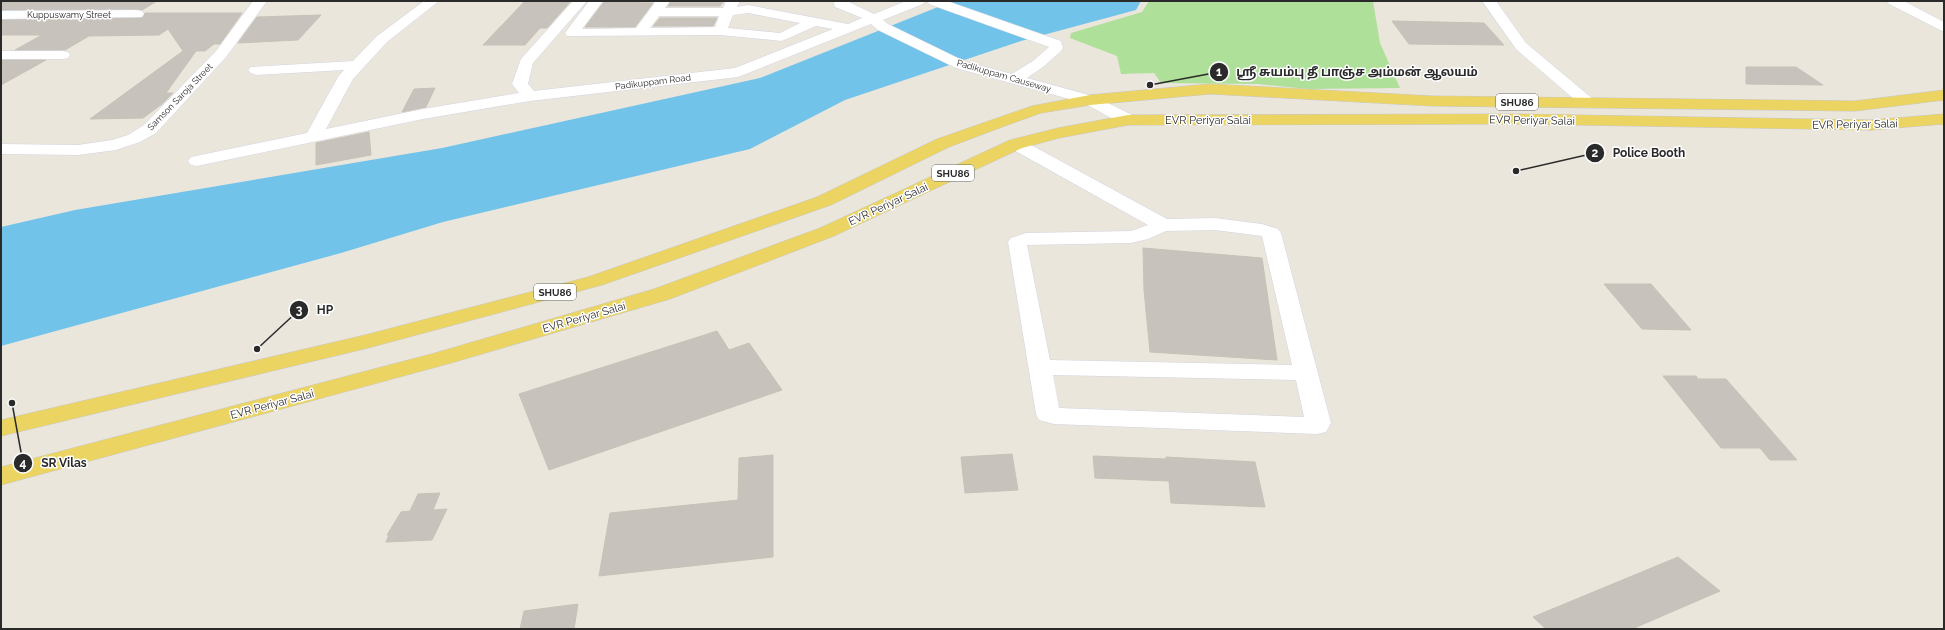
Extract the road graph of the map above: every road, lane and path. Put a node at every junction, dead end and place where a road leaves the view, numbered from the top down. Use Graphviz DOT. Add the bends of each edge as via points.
graph roads {
  1 [pos="260,1"];
  2 [pos="432,1"];
  3 [pos="580,1"];
  4 [pos="596,1"];
  5 [pos="840,1"];
  6 [pos="918,1"];
  7 [pos="1489,1"];
  8 [pos="1894,1"];
  9 [pos="1908,1"];
  10 [pos="937,2"];
  11 [pos="658,6"];
  12 [pos="731,6"];
  13 [pos="137,14"];
  14 [pos="1,15"];
  15 [pos="1944,17"];
  16 [pos="814,22"];
  17 [pos="877,23"];
  18 [pos="849,28"];
  19 [pos="1944,28"];
  20 [pos="720,31"];
  21 [pos="640,32"];
  22 [pos="1,55"];
  23 [pos="63,55"];
  24 [pos="358,65"];
  25 [pos="256,70"];
  26 [pos="1013,80"];
  27 [pos="1262,93"];
  28 [pos="1944,95"];
  29 [pos="530,96"];
  30 [pos="1090,100"];
  31 [pos="1588,103"];
  32 [pos="1265,119"];
  33 [pos="1944,119"];
  34 [pos="1128,120"];
  35 [pos="313,137"];
  36 [pos="1016,144"];
  37 [pos="1,149"];
  38 [pos="197,161"];
  39 [pos="1163,225"];
  40 [pos="1039,367"];
  41 [pos="1306,373"];
  42 [pos="1,428"];
  43 [pos="1,476"];
  1 -- 37 [label="street, Samson Saroja Street" via="221,54 150,129 139,137 118,145 84,149"];
  2 -- 24 [label="street" via="382,39"];
  3 -- 29 [label="street" via="526,62 520,84"];
  4 -- 21 [label="street" via="572,33"];
  5 -- 17 [label="street, Padikuppam Causeway" via="840,4"];
  6 -- 17 [label="street, Padikuppam Road"];
  7 -- 31 [label="street" via="1521,46"];
  8 -- 19 [label="street"];
  9 -- 15 [label="street"];
  10 -- 26 [label="street" via="1052,42 1057,46 1038,64"];
  11 -- 12 [label="street"];
  11 -- 21 [label="street"];
  12 -- 16 [label="street"];
  12 -- 20 [label="street"];
  13 -- 14 [label="street, Kuppuswamy Street"];
  16 -- 18 [label="street"];
  16 -- 20 [label="street" via="782,37"];
  17 -- 18 [label="street, Padikuppam Road"];
  17 -- 26 [label="street, Padikuppam Causeway" via="961,65"];
  18 -- 29 [label="street, Padikuppam Road" via="738,72"];
  20 -- 21 [label="street"];
  22 -- 23 [label="street"];
  24 -- 25 [label="street"];
  24 -- 35 [label="street" via="346,77"];
  26 -- 30 [label="street, Padikuppam Causeway"];
  27 -- 30 [label="main road, EVR Periyar Salai / SHU86" via="1210,89"];
  27 -- 31 [label="main road, EVR Periyar Salai / SHU86" via="1432,101"];
  27 -- 32 [label="main road"];
  28 -- 31 [label="main road, EVR Periyar Salai / SHU86" via="1854,106"];
  29 -- 35 [label="street, Padikuppam Road"];
  30 -- 34 [label="street, Padikuppam Causeway"];
  30 -- 42 [label="main road, EVR Periyar Salai / SHU86" via="1038,109 996,123 943,143 824,201 595,281 368,341"];
  32 -- 33 [label="main road, EVR Periyar Salai / SHU86" via="1517,119 1871,125"];
  32 -- 34 [label="main road, EVR Periyar Salai / SHU86"];
  34 -- 36 [label="main road, EVR Periyar Salai / SHU86" via="1058,132"];
  35 -- 38 [label="street, Padikuppam Road"];
  36 -- 39 [label="street"];
  36 -- 43 [label="main road, EVR Periyar Salai / SHU86" via="827,232 662,294 442,358"];
  39 -- 40 [label="street" via="1131,237 1026,239 1018,242"];
  39 -- 41 [label="street" via="1215,224 1271,233"];
  40 -- 41 [label="street"];
  40 -- 41 [label="street" via="1047,412 1051,415 1317,426"];
}
